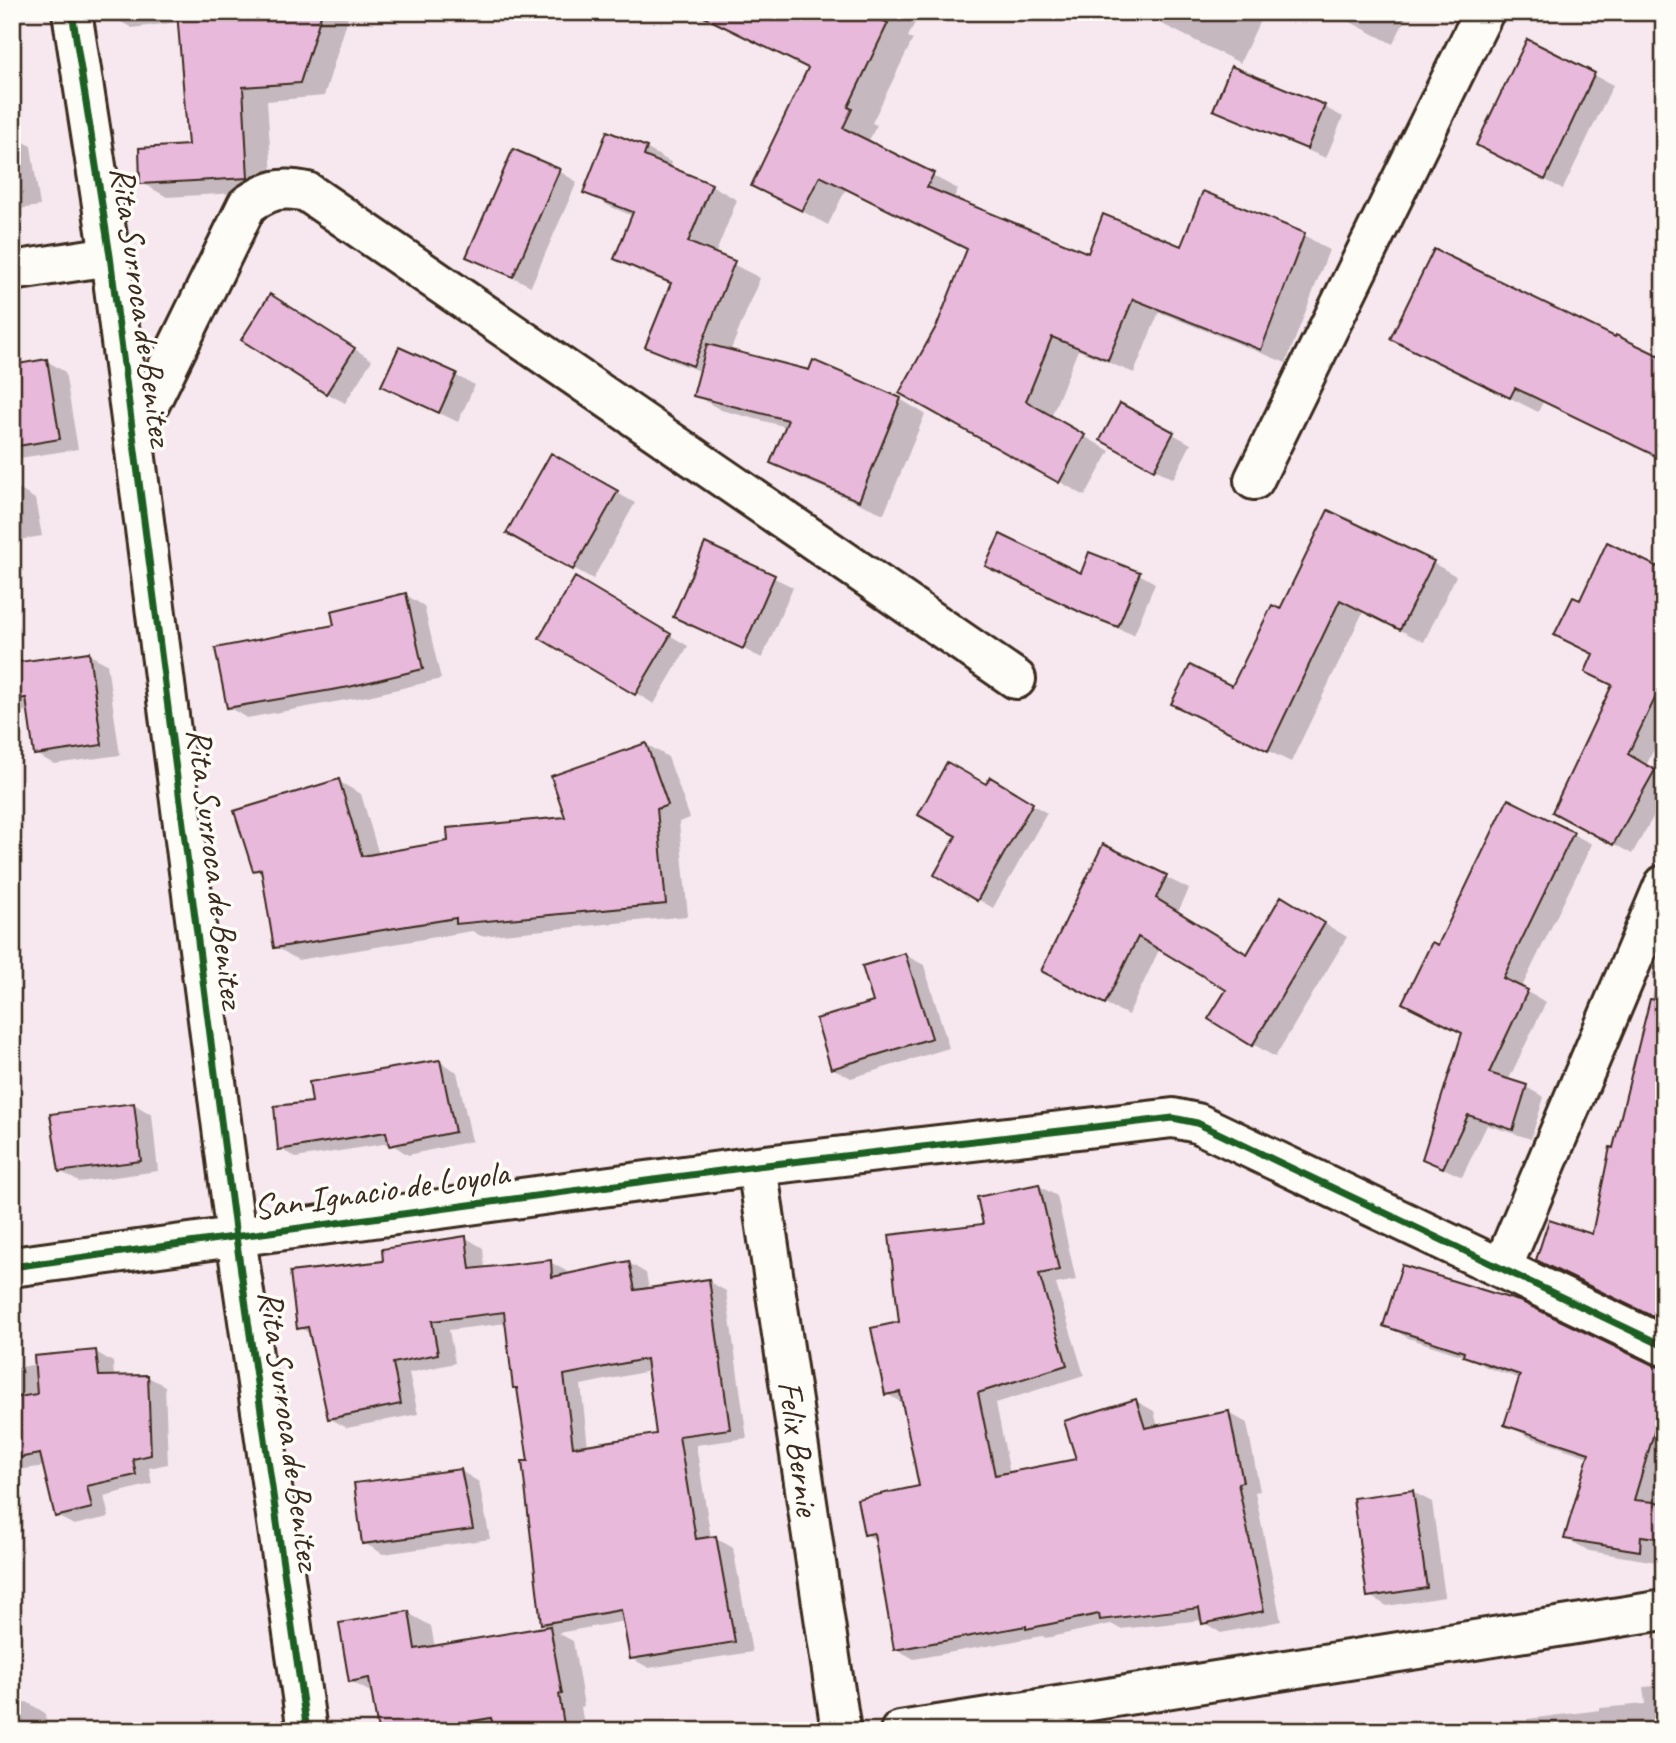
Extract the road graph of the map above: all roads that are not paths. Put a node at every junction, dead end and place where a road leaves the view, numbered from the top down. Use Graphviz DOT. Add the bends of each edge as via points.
graph roads {
  1 [pos="72,12"];
  2 [pos="1484,12"];
  3 [pos="110,256"];
  4 [pos="12,271"];
  5 [pos="134,436"];
  6 [pos="1254,480"];
  7 [pos="1016,679"];
  8 [pos="1664,885"];
  9 [pos="757,1166"];
  10 [pos="236,1237"];
  11 [pos="12,1267"];
  12 [pos="1502,1268"];
  13 [pos="1664,1346"];
  14 [pos="1664,1610"];
  15 [pos="307,1731"];
  16 [pos="841,1731"];
  17 [pos="900,1731"];
  1 -- 3 [label="street, Rita Surroca de Benitez"];
  2 -- 6 [label="street"];
  3 -- 4 [label="street"];
  3 -- 5 [label="street, Rita Surroca de Benitez"];
  5 -- 7 [label="street" via="247,205 264,193 287,187 307,192"];
  5 -- 10 [label="street, Rita Surroca de Benitez"];
  8 -- 12 [label="street"];
  9 -- 10 [label="street, San Ignacio de Loyola"];
  9 -- 12 [label="street, San Ignacio de Loyola" via="1173,1118 1197,1124"];
  9 -- 16 [label="street, Felix Bernie"];
  10 -- 11 [label="street, San Ignacio de Loyola"];
  10 -- 15 [label="street, Rita Surroca de Benitez"];
  12 -- 13 [label="street, San Ignacio de Loyola"];
  14 -- 17 [label="street"];
}
